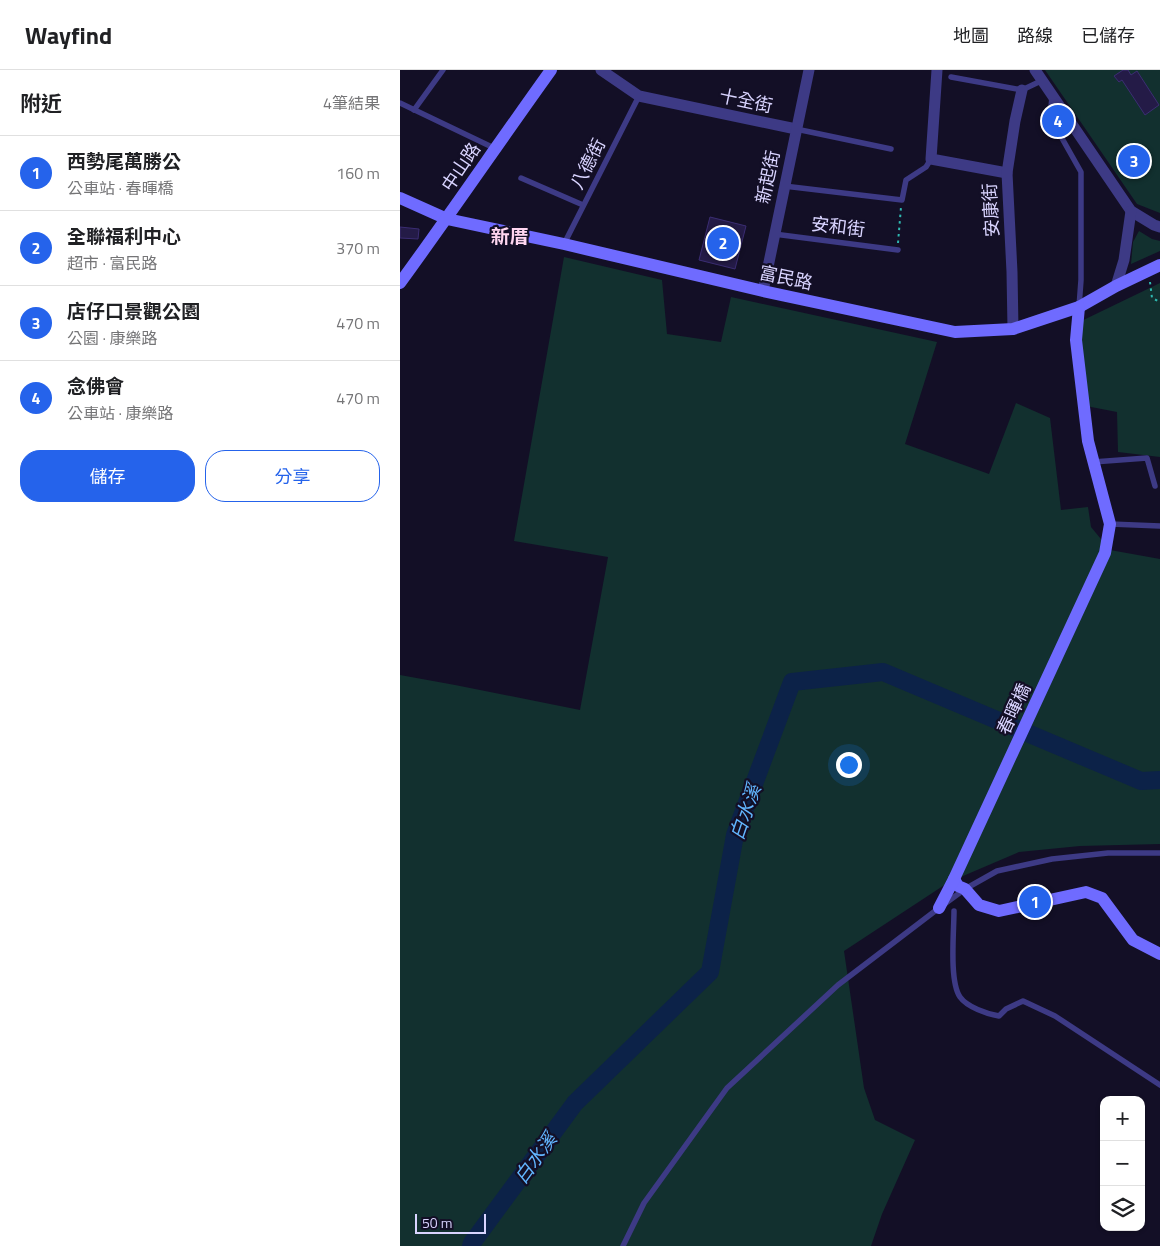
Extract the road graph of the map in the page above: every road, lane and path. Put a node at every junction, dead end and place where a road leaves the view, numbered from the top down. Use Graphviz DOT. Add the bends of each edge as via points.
graph roads {
  1 [pos="444,70"];
  2 [pos="550,70"];
  3 [pos="601,70"];
  4 [pos="809,70"];
  5 [pos="937,70"];
  6 [pos="1036,70"];
  7 [pos="951,77"];
  8 [pos="1043,80"];
  9 [pos="1022,90"];
  10 [pos="1052,93"];
  11 [pos="639,96"];
  12 [pos="400,104"];
  13 [pos="414,110"];
  14 [pos="796,129"];
  15 [pos="494,148"];
  16 [pos="891,148"];
  17 [pos="931,159"];
  18 [pos="1007,173"];
  19 [pos="521,178"];
  20 [pos="784,186"];
  21 [pos="400,198"];
  22 [pos="902,200"];
  23 [pos="583,205"];
  24 [pos="1131,211"];
  25 [pos="447,219"];
  26 [pos="1160,227"];
  27 [pos="774,234"];
  28 [pos="564,244"];
  29 [pos="898,250"];
  30 [pos="1160,265"];
  31 [pos="1148,270"];
  32 [pos="400,283"];
  33 [pos="1116,286"];
  34 [pos="762,291"];
  35 [pos="1160,302"];
  36 [pos="1079,306"];
  37 [pos="1012,330"];
  38 [pos="1093,462"];
  39 [pos="1156,486"];
  40 [pos="1110,524"];
  41 [pos="1160,526"];
  42 [pos="1160,853"];
  43 [pos="954,879"];
  44 [pos="965,890"];
  45 [pos="939,908"];
  46 [pos="954,911"];
  47 [pos="1160,954"];
  48 [pos="1160,1085"];
  49 [pos="623,1246"];
  1 -- 13 [label="lane"];
  2 -- 15 [label="street, 中山路"];
  3 -- 11 [label="street, 十全街"];
  4 -- 14 [label="street, 新起街"];
  5 -- 17 [label="street"];
  6 -- 8 [label="street"];
  7 -- 9 [label="lane"];
  8 -- 9 [label="lane"];
  8 -- 10 [label="street"];
  9 -- 18 [label="street, 安康街"];
  10 -- 24 [label="street"];
  10 -- 36 [label="lane" via="1050,117 1081,172"];
  11 -- 14 [label="street, 十全街"];
  11 -- 23 [label="lane, 八德街"];
  12 -- 13 [label="lane"];
  13 -- 15 [label="lane"];
  14 -- 16 [label="lane, 十全街"];
  14 -- 20 [label="street, 新起街"];
  15 -- 25 [label="street, 中山路"];
  17 -- 18 [label="street"];
  17 -- 22 [label="lane" via="926,167 906,180"];
  18 -- 37 [label="street, 安康街"];
  19 -- 23 [label="lane"];
  20 -- 22 [label="lane"];
  20 -- 27 [label="street, 新起街"];
  21 -- 25 [label="street, 富民路"];
  22 -- 29 [label="path"];
  23 -- 28 [label="lane, 八德街"];
  24 -- 26 [label="street"];
  24 -- 33 [label="street" via="1124,260"];
  25 -- 28 [label="street, 富民路"];
  25 -- 32 [label="street, 中山路"];
  27 -- 29 [label="lane, 安和街"];
  27 -- 34 [label="street, 新起街"];
  28 -- 34 [label="street, 富民路"];
  30 -- 31 [label="street, 富民路"];
  31 -- 33 [label="street, 富民路"];
  31 -- 35 [label="path" via="1152,298"];
  33 -- 36 [label="street, 富民路"];
  34 -- 37 [label="street, 富民路" via="955,332"];
  36 -- 37 [label="street, 富民路"];
  36 -- 38 [label="street" via="1076,340"];
  38 -- 39 [label="lane" via="1147,458"];
  38 -- 40 [label="street"];
  40 -- 41 [label="lane"];
  40 -- 43 [label="street, 春暉橋" via="1105,554"];
  42 -- 44 [label="lane" via="1108,853 1052,859 997,871"];
  43 -- 44 [label="street"];
  43 -- 45 [label="street, 春暉橋"];
  44 -- 45 [label="lane"];
  44 -- 47 [label="street" via="979,905 999,911 1086,892 1102,898 1133,940"];
  45 -- 49 [label="lane" via="838,985 726,1088 644,1203"];
  46 -- 48 [label="lane" via="954,978 960,997 968,1004 999,1016 1006,1008 1023,1001 1055,1016"];
}
